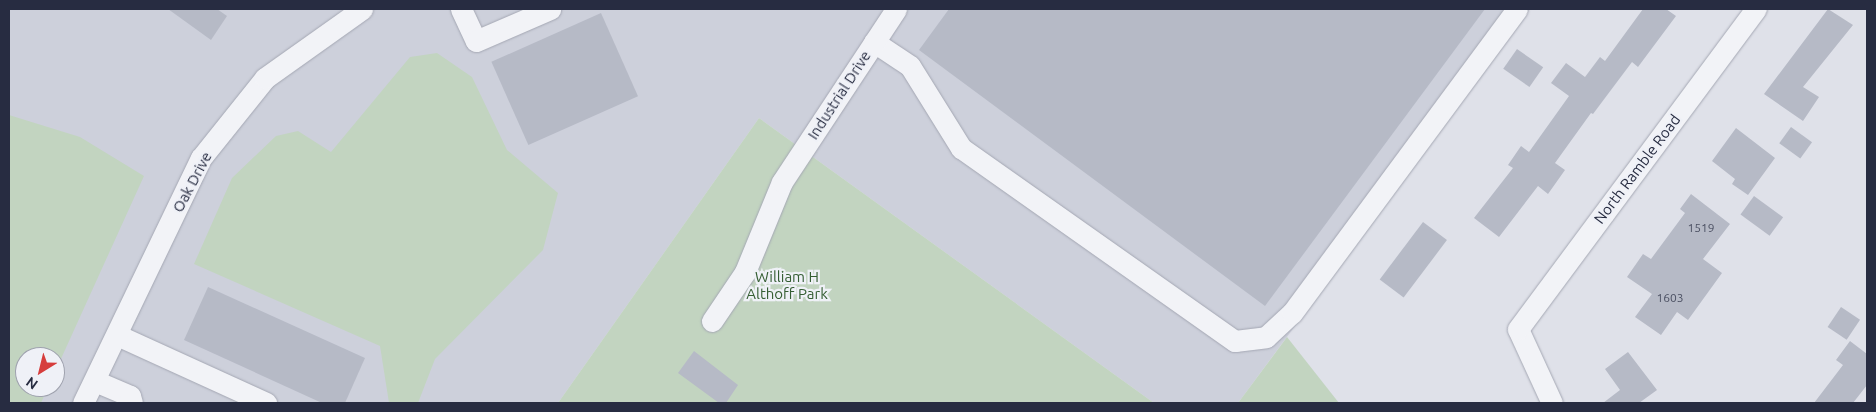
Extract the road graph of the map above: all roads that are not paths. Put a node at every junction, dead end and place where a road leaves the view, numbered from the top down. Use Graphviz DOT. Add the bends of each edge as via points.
graph roads {
  1 [pos="362,9"];
  2 [pos="461,9"];
  3 [pos="550,9"];
  4 [pos="896,9"];
  5 [pos="1517,9"];
  6 [pos="1756,9"];
  7 [pos="874,42"];
  8 [pos="712,321"];
  9 [pos="117,335"];
  10 [pos="94,381"];
  11 [pos="83,403"];
  12 [pos="132,403"];
  13 [pos="266,403"];
  14 [pos="1552,403"];
  1 -- 9 [label="street, Oak Drive" via="265,78 201,158"];
  2 -- 3 [label="street" via="476,41"];
  4 -- 7 [label="street, Industrial Drive"];
  5 -- 7 [label="street" via="1292,313 1266,337 1235,341 961,148 910,66"];
  6 -- 14 [label="street, North Ramble Road" via="1518,329"];
  7 -- 8 [label="street, Industrial Drive" via="782,182 745,272"];
  9 -- 10 [label="street, Oak Drive"];
  9 -- 13 [label="street"];
  10 -- 11 [label="street, Oak Drive"];
  10 -- 12 [label="street" via="130,396"];
}
